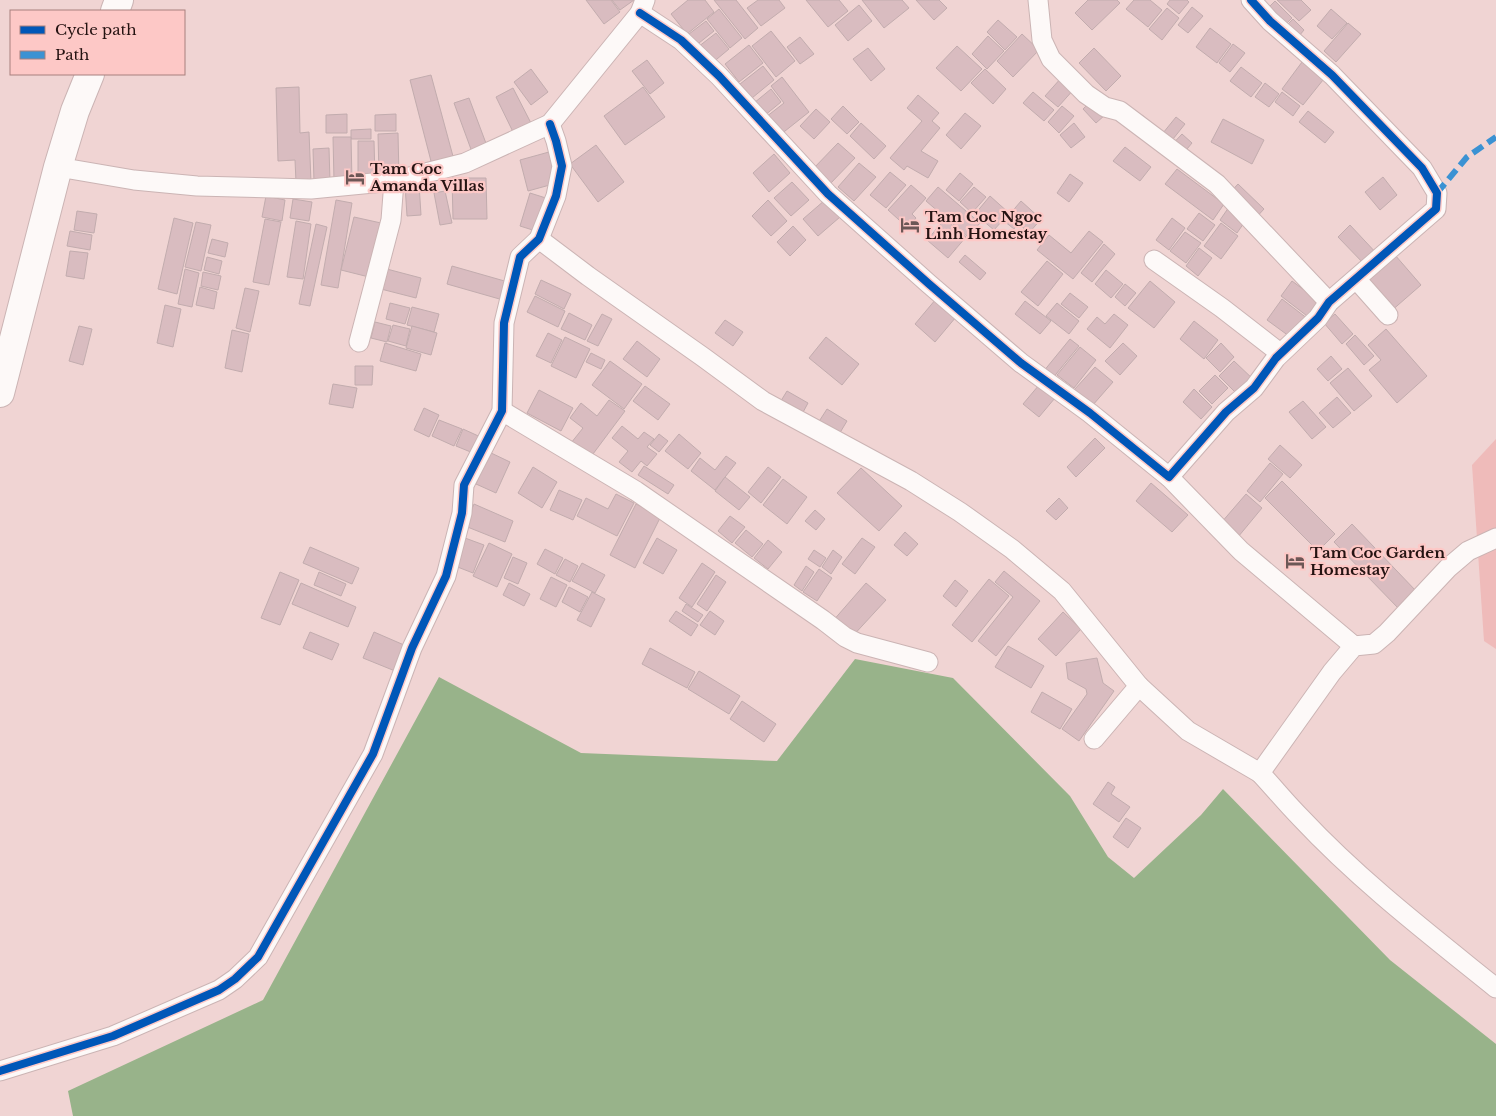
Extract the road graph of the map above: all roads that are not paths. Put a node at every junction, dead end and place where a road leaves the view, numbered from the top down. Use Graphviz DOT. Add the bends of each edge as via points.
graph roads {
  1 [pos="1038,0"];
  2 [pos="1251,0"];
  3 [pos="643,6"];
  4 [pos="90,75"];
  5 [pos="550,124"];
  6 [pos="58,167"];
  7 [pos="394,181"];
  8 [pos="539,240"];
  9 [pos="1154,260"];
  10 [pos="1357,280"];
  11 [pos="1330,302"];
  12 [pos="1388,315"];
  13 [pos="359,342"];
  14 [pos="1280,353"];
  15 [pos="0,393"];
  16 [pos="502,411"];
  17 [pos="1169,477"];
  18 [pos="1496,538"];
  19 [pos="1354,646"];
  20 [pos="928,662"];
  21 [pos="1139,686"];
  22 [pos="1094,740"];
  23 [pos="1260,773"];
  24 [pos="1496,988"];
  25 [pos="0,1071"];
  1 -- 11 [label="street" via="1042,40 1051,59 1086,94 1104,107 1120,111 1217,184"];
  2 -- 10 [label="street" via="1270,21 1332,75 1422,168 1437,192 1436,209"];
  3 -- 5 [label="street"];
  3 -- 17 [label="street" via="719,76 828,194 1021,363"];
  4 -- 6 [label="main road"];
  5 -- 7 [label="street" via="465,163"];
  5 -- 8 [label="street" via="562,166 556,196"];
  6 -- 7 [label="street" via="134,180 197,186 311,189"];
  6 -- 15 [label="main road"];
  7 -- 13 [label="street" via="391,220"];
  8 -- 16 [label="street" via="520,257 504,323"];
  8 -- 21 [label="street" via="763,401 911,481 1012,549 1062,591"];
  9 -- 14 [label="street"];
  10 -- 11 [label="street"];
  10 -- 12 [label="street"];
  11 -- 14 [label="street" via="1318,318"];
  14 -- 17 [label="street" via="1254,388 1226,412"];
  16 -- 20 [label="street" via="636,491 844,637"];
  16 -- 25 [label="street" via="464,485 462,513 446,576 412,648 373,754 258,956 219,990 113,1036"];
  17 -- 19 [label="street" via="1241,550"];
  18 -- 19 [label="street" via="1468,551 1448,568 1374,644"];
  19 -- 23 [label="street"];
  21 -- 22 [label="street"];
  21 -- 23 [label="street" via="1188,731"];
  23 -- 24 [label="street" via="1339,855"];
}
